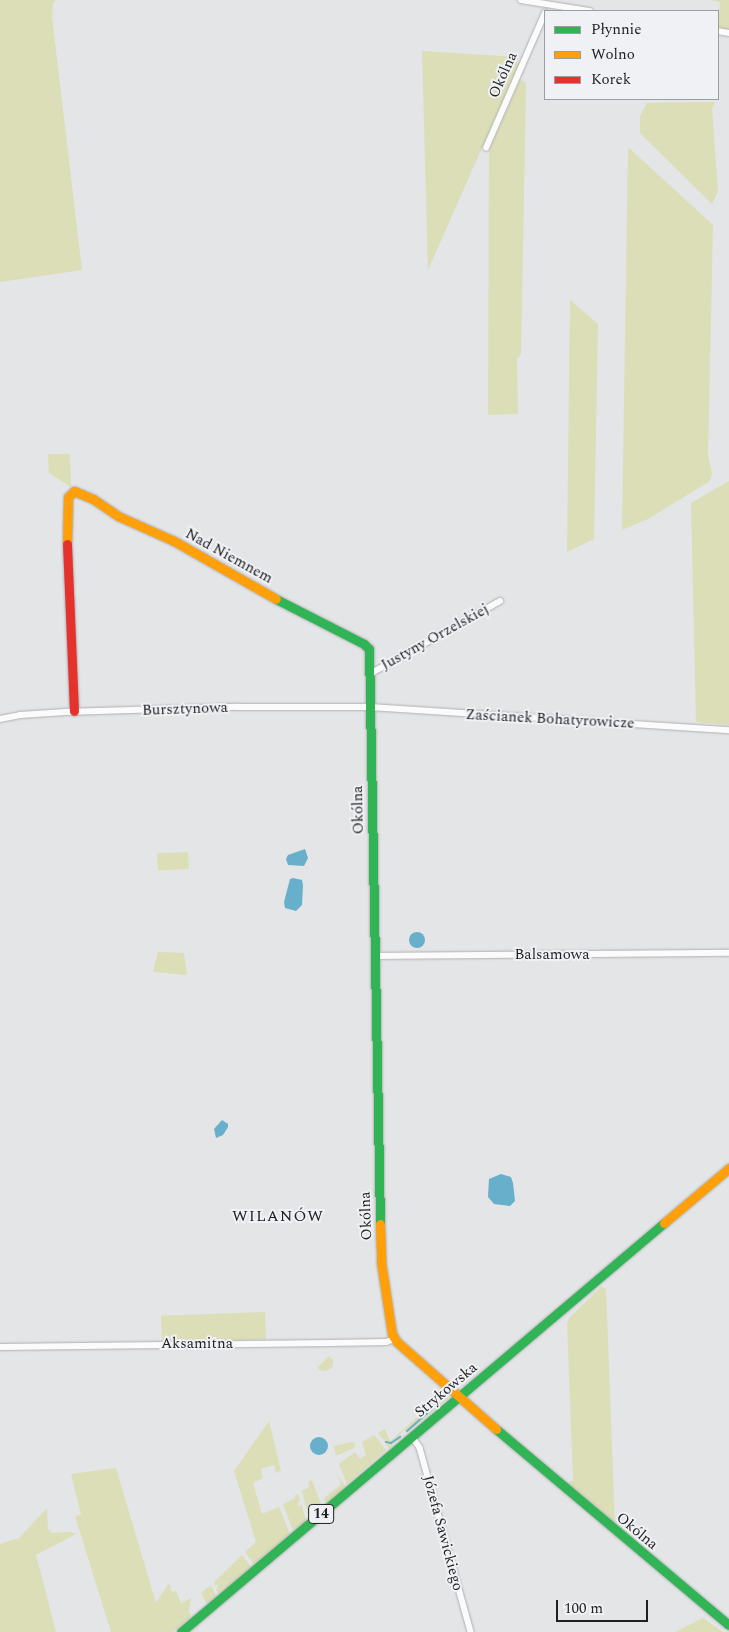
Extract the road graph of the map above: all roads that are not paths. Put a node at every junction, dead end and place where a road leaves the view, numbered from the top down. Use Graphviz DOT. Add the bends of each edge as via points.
graph roads {
  1 [pos="521,0"];
  2 [pos="551,2"];
  3 [pos="586,10"];
  4 [pos="544,17"];
  5 [pos="486,148"];
  6 [pos="500,601"];
  7 [pos="369,649"];
  8 [pos="370,674"];
  9 [pos="370,707"];
  10 [pos="74,711"];
  11 [pos="0,719"];
  12 [pos="729,730"];
  13 [pos="729,953"];
  14 [pos="374,956"];
  15 [pos="729,1168"];
  16 [pos="394,1339"];
  17 [pos="0,1346"];
  18 [pos="460,1396"];
  19 [pos="412,1436"];
  20 [pos="729,1625"];
  21 [pos="181,1632"];
  22 [pos="471,1632"];
  1 -- 2 [label="street"];
  2 -- 3 [label="street"];
  4 -- 5 [label="street, Okólna"];
  6 -- 8 [label="street, Justyny Orzelskiej"];
  7 -- 8 [label="street, Okólna"];
  7 -- 10 [label="street, Nad Niemnem" via="174,541 118,516 74,491 68,498 68,587"];
  8 -- 9 [label="street, Okólna"];
  9 -- 10 [label="street, Bursztynowa"];
  9 -- 12 [label="street, Zaścianek Bohatyrowicze"];
  9 -- 14 [label="street, Okólna"];
  10 -- 11 [label="street, Bursztynowa" via="20,714"];
  13 -- 14 [label="street, Balsamowa"];
  14 -- 16 [label="street, Okólna" via="381,1262"];
  15 -- 18 [label="street, Strykowska / 14"];
  16 -- 17 [label="street, Aksamitna" via="330,1343"];
  16 -- 18 [label="street, Okólna"];
  18 -- 19 [label="street, Strykowska / 14"];
  18 -- 20 [label="street, Okólna" via="563,1487"];
  19 -- 21 [label="street, Strykowska / 14"];
  19 -- 22 [label="street, Józefa Sawickiego" via="420,1448"];
}
